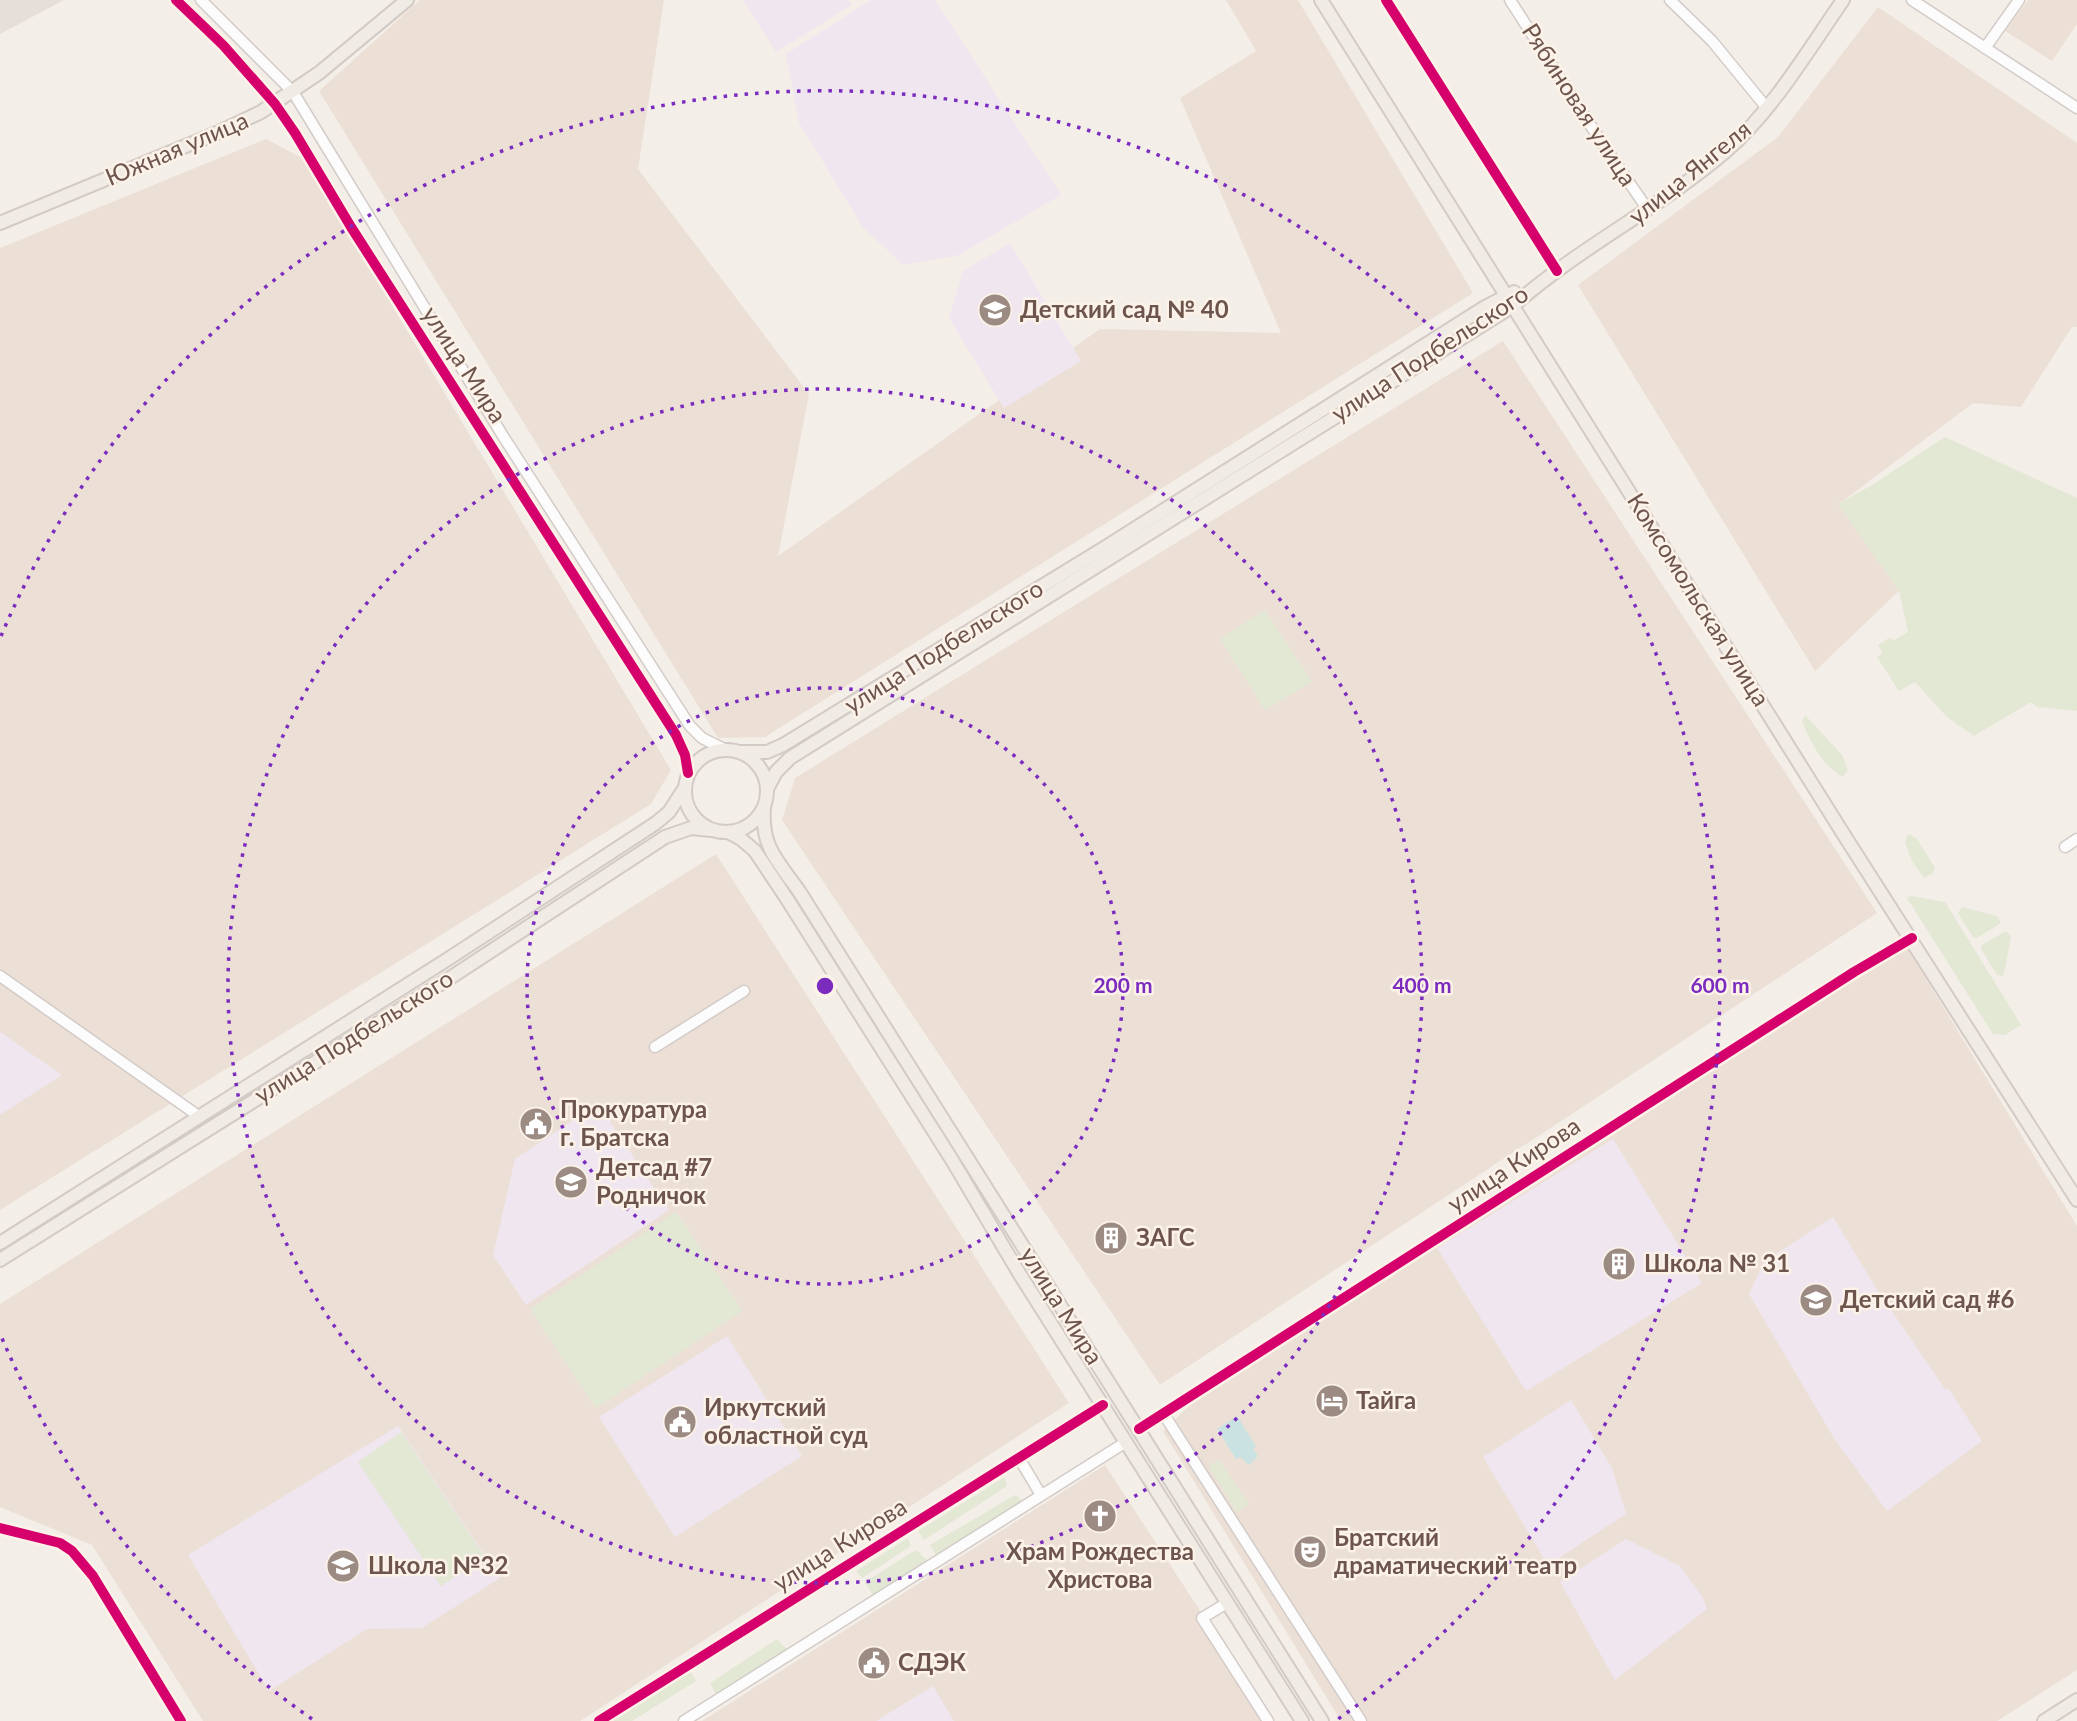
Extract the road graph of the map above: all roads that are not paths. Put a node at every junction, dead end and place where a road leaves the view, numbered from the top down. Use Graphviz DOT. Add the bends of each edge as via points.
graph roads {
  1 [pos="176,0"];
  2 [pos="201,0"];
  3 [pos="407,0"];
  4 [pos="1321,0"];
  5 [pos="1386,0"];
  6 [pos="1510,0"];
  7 [pos="1670,0"];
  8 [pos="1843,0"];
  9 [pos="1912,0"];
  10 [pos="2019,0"];
  11 [pos="1985,47"];
  12 [pos="293,92"];
  13 [pos="275,104"];
  14 [pos="1766,107"];
  15 [pos="2077,108"];
  16 [pos="1648,210"];
  17 [pos="0,223"];
  18 [pos="1557,271"];
  19 [pos="1536,285"];
  20 [pos="1509,300"];
  21 [pos="1367,389"];
  22 [pos="724,749"];
  23 [pos="742,752"];
  24 [pos="688,773"];
  25 [pos="684,789"];
  26 [pos="767,789"];
  27 [pos="764,807"];
  28 [pos="711,830"];
  29 [pos="728,832"];
  30 [pos="2077,838"];
  31 [pos="2065,846"];
  32 [pos="1912,938"];
  33 [pos="0,976"];
  34 [pos="744,990"];
  35 [pos="655,1047"];
  36 [pos="281,1066"];
  37 [pos="288,1078"];
  38 [pos="200,1117"];
  39 [pos="2077,1199"];
  40 [pos="0,1243"];
  41 [pos="0,1260"];
  42 [pos="1034,1264"];
  43 [pos="1019,1273"];
  44 [pos="1103,1405"];
  45 [pos="1164,1413"];
  46 [pos="1139,1429"];
  47 [pos="1126,1442"];
  48 [pos="1019,1458"];
  49 [pos="1041,1495"];
  50 [pos="1182,1498"];
  51 [pos="1167,1508"];
  52 [pos="0,1528"];
  53 [pos="1227,1603"];
  54 [pos="2077,1700"];
  55 [pos="181,1721"];
  56 [pos="599,1721"];
  57 [pos="684,1721"];
  58 [pos="1268,1721"];
  59 [pos="1302,1721"];
  60 [pos="1322,1721"];
  61 [pos="1361,1721"];
  62 [pos="2044,1721"];
  1 -- 13 [label="street, улица Мира"];
  2 -- 12 [label="street, улица Мира"];
  3 -- 12 [label="main road, Южная улица"];
  4 -- 20 [label="main road, Комсомольская улица"];
  5 -- 18 [label="street"];
  6 -- 16 [label="street, Рябиновая улица"];
  7 -- 14 [label="street" via="1712,41"];
  8 -- 14 [label="main road, улица Янгеля"];
  9 -- 11 [label="street"];
  10 -- 11 [label="street"];
  11 -- 15 [label="street"];
  12 -- 13 [label="main road, Южная улица"];
  12 -- 22 [label="street, улица Мира" via="503,436 690,726"];
  13 -- 17 [label="main road, Южная улица" via="218,134"];
  13 -- 24 [label="street, улица Мира" via="676,736"];
  14 -- 16 [label="main road, улица Янгеля" via="1725,151"];
  16 -- 18 [label="main road, улица Янгеля"];
  18 -- 19 [label="main road, улица Янгеля"];
  19 -- 20 [label="main road, улица Подбельского"];
  20 -- 21 [label="main road, улица Подбельского"];
  20 -- 32 [label="main road, Комсомольская улица"];
  21 -- 23 [label="main road, улица Подбельского" via="783,746 767,752"];
  21 -- 26 [label="main road, улица Подбельского" via="790,758"];
  22 -- 23 [label="main road"];
  22 -- 24 [label="main road" via="706,754"];
  23 -- 26 [label="main road" via="762,771"];
  24 -- 25 [label="main road"];
  25 -- 28 [label="main road" via="691,814"];
  25 -- 36 [label="main road, улица Подбельского" via="656,823"];
  26 -- 27 [label="main road"];
  27 -- 29 [label="main road" via="746,827"];
  27 -- 42 [label="main road, улица Мира" via="767,843"];
  28 -- 29 [label="main road"];
  28 -- 37 [label="main road, улица Подбельского" via="691,828 665,837"];
  29 -- 43 [label="main road, улица Мира" via="755,851 787,899"];
  30 -- 31 [label="street"];
  32 -- 39 [label="main road, Комсомольская улица"];
  32 -- 45 [label="street, улица Кирова"];
  33 -- 38 [label="street"];
  34 -- 35 [label="street"];
  36 -- 37 [label="main road"];
  36 -- 38 [label="main road, улица Подбельского"];
  37 -- 41 [label="main road, улица Подбельского"];
  38 -- 40 [label="main road, улица Подбельского"];
  42 -- 43 [label="main road"];
  42 -- 46 [label="main road, улица Мира"];
  43 -- 44 [label="main road, улица Мира"];
  44 -- 47 [label="main road, улица Мира"];
  44 -- 48 [label="street, улица Кирова"];
  45 -- 46 [label="street, улица Кирова"];
  45 -- 61 [label="street"];
  46 -- 50 [label="main road, улица Мира"];
  47 -- 49 [label="street"];
  47 -- 51 [label="main road, улица Мира"];
  48 -- 49 [label="street"];
  48 -- 56 [label="street, улица Кирова"];
  49 -- 57 [label="street"];
  50 -- 51 [label="main road"];
  50 -- 60 [label="main road, улица Мира"];
  51 -- 53 [label="main road, улица Мира"];
  52 -- 55 [label="street" via="60,1543 72,1551 93,1576"];
  53 -- 58 [label="street" via="1202,1618"];
  53 -- 59 [label="main road, улица Мира"];
  54 -- 62 [label="main road"];
}
